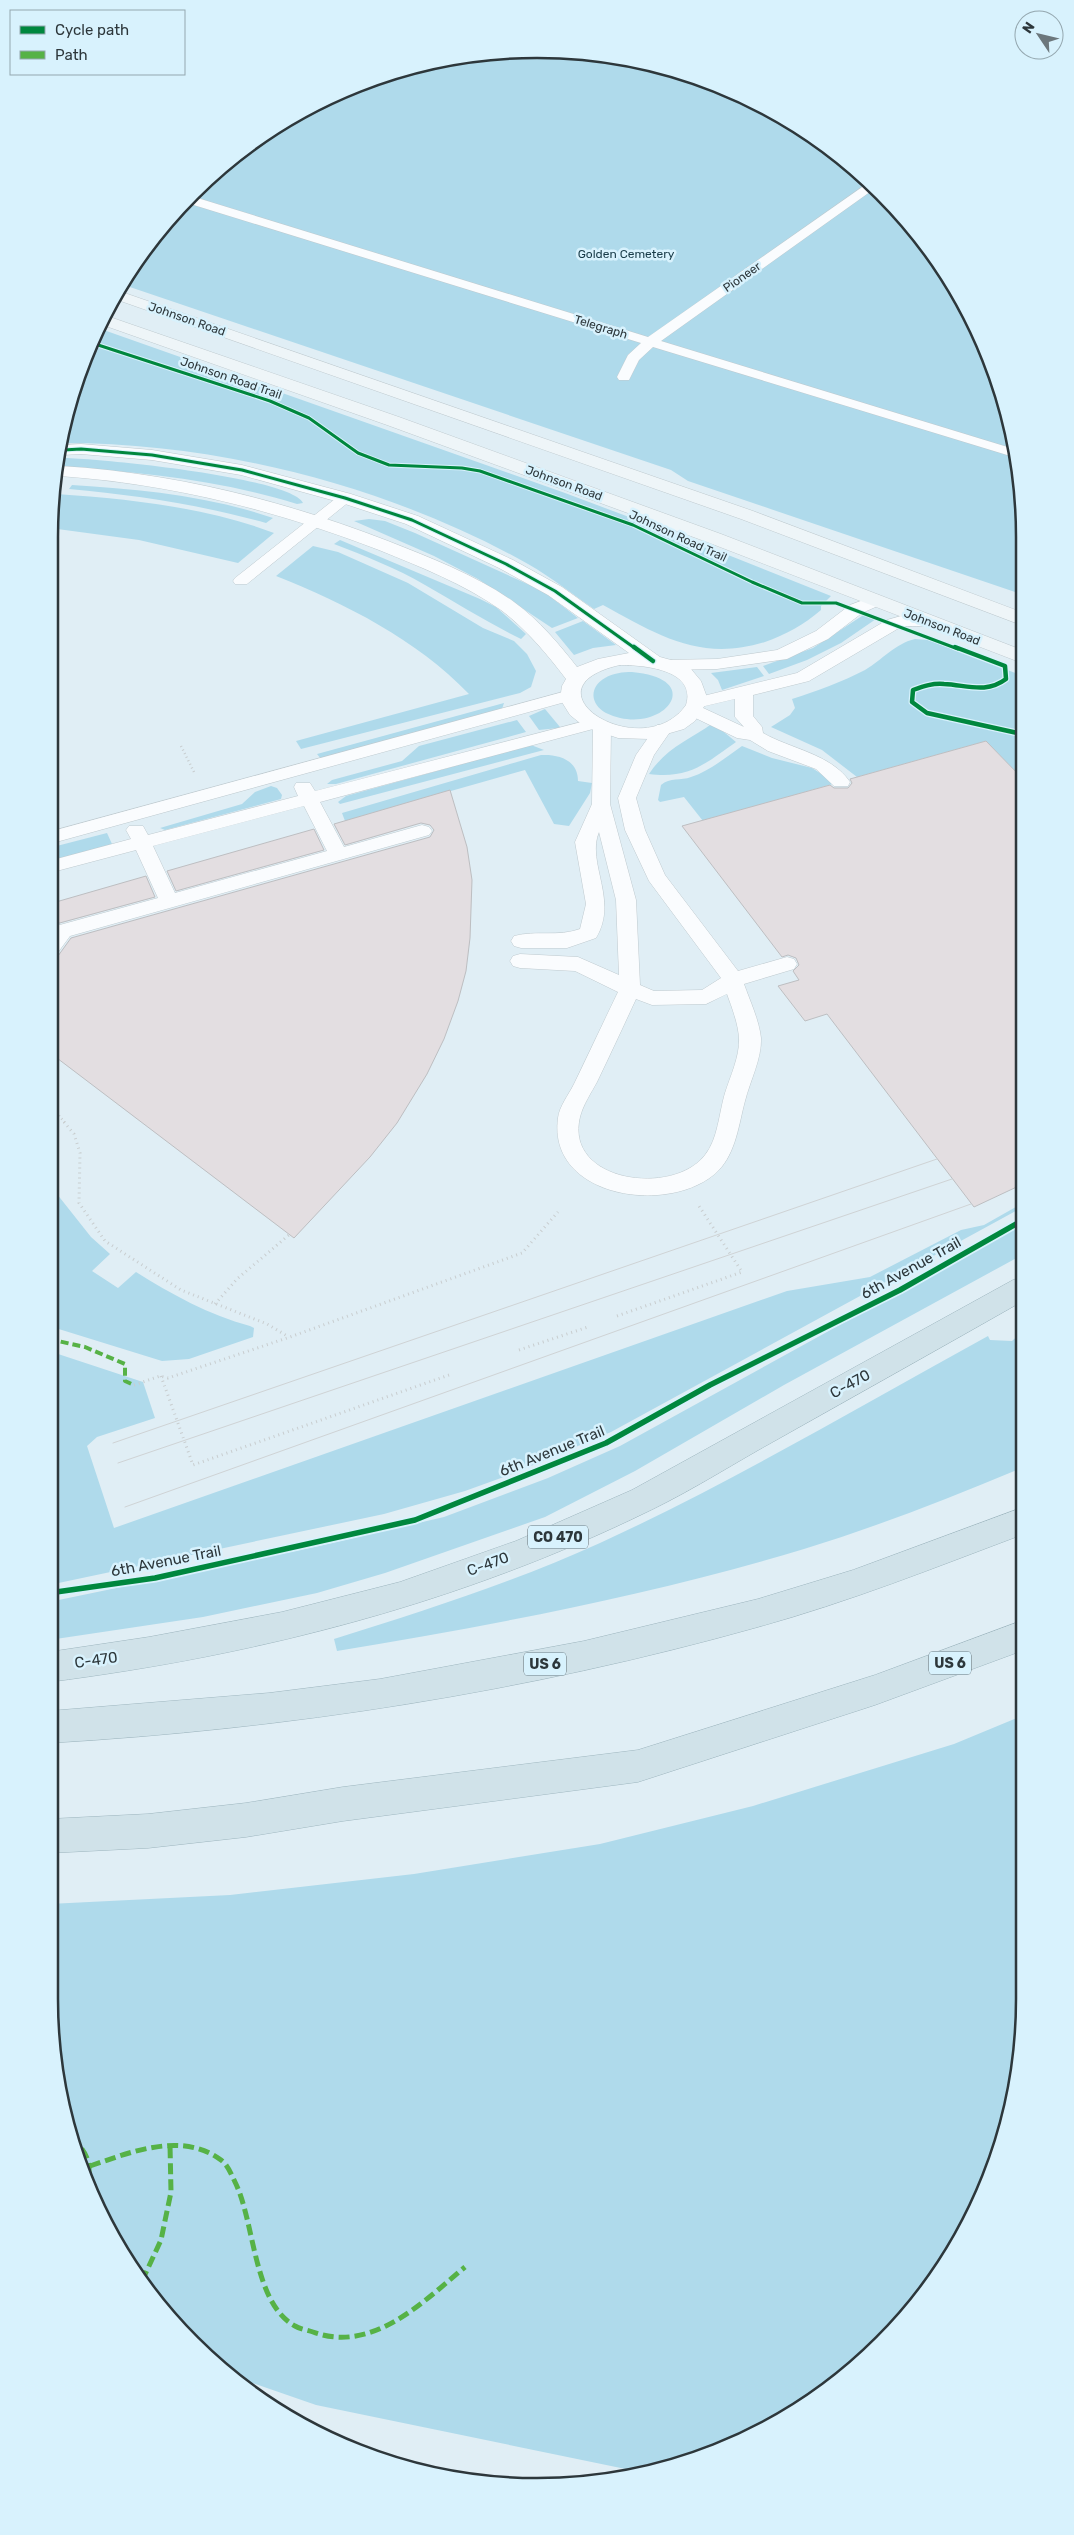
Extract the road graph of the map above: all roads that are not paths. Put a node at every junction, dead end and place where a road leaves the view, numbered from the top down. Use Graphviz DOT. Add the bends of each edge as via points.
graph roads {
  1 [pos="866,189"];
  2 [pos="194,202"];
  3 [pos="122,297"];
  4 [pos="109,321"];
  5 [pos="650,342"];
  6 [pos="624,377"];
  7 [pos="66,450"];
  8 [pos="1008,452"];
  9 [pos="62,471"];
  10 [pos="346,498"];
  11 [pos="316,521"];
  12 [pos="241,581"];
  13 [pos="874,601"];
  14 [pos="1016,617"];
  15 [pos="928,622"];
  16 [pos="1016,622"];
  17 [pos="1016,654"];
  18 [pos="659,663"];
  19 [pos="573,687"];
  20 [pos="744,693"];
  21 [pos="695,706"];
  22 [pos="598,726"];
  23 [pos="663,730"];
  24 [pos="754,735"];
  25 [pos="291,765"];
  26 [pos="841,782"];
  27 [pos="309,800"];
  28 [pos="601,804"];
  29 [pos="131,817"];
  30 [pos="422,831"];
  31 [pos="58,836"];
  32 [pos="141,844"];
  33 [pos="338,854"];
  34 [pos="58,865"];
  35 [pos="169,901"];
  36 [pos="58,938"];
  37 [pos="787,964"];
  38 [pos="733,980"];
  39 [pos="630,989"];
  40 [pos="1016,1292"];
  41 [pos="1016,1523"];
  42 [pos="1016,1638"];
  43 [pos="58,1666"];
  44 [pos="58,1726"];
  45 [pos="58,1836"];
  1 -- 5 [label="lane, Pioneer"];
  2 -- 5 [label="lane, Telegraph"];
  3 -- 14 [label="main road, Johnson Road" via="747,515"];
  4 -- 13 [label="main road, Johnson Road" via="558,481"];
  5 -- 6 [label="lane, Pioneer" via="633,358"];
  5 -- 8 [label="lane, Telegraph"];
  7 -- 10 [label="street" via="152,455 242,470"];
  9 -- 11 [label="street" via="166,483 246,500"];
  10 -- 11 [label="lane"];
  10 -- 18 [label="street" via="412,520 506,564 555,591"];
  11 -- 12 [label="lane"];
  11 -- 19 [label="street" via="423,561 497,599 546,639"];
  13 -- 15 [label="main road, Johnson Road"];
  13 -- 16 [label="main road" via="941,599"];
  13 -- 18 [label="lane" via="856,609 822,635 781,655 717,664"];
  15 -- 17 [label="main road, Johnson Road"];
  15 -- 20 [label="lane" via="908,619 894,624 802,677"];
  18 -- 19 [label="street" via="620,659 602,663 587,670"];
  18 -- 21 [label="street" via="686,675 694,685"];
  19 -- 22 [label="street" via="573,706 581,716"];
  19 -- 25 [label="lane" via="516,712"];
  20 -- 21 [label="lane"];
  20 -- 24 [label="lane" via="744,716 753,727"];
  21 -- 23 [label="street" via="678,724"];
  21 -- 24 [label="lane" via="743,734"];
  22 -- 23 [label="street" via="630,733"];
  22 -- 27 [label="lane"];
  22 -- 28 [label="lane"];
  23 -- 38 [label="lane" via="645,755 627,798 635,830 656,877"];
  24 -- 26 [label="lane" via="774,747 822,765"];
  25 -- 27 [label="lane"];
  25 -- 29 [label="lane"];
  27 -- 32 [label="lane"];
  27 -- 33 [label="lane"];
  28 -- 39 [label="lane" via="626,900"];
  28 -- 39 [label="lane" via="585,842 596,904 588,933 521,951 578,964"];
  29 -- 31 [label="lane"];
  29 -- 32 [label="lane"];
  30 -- 33 [label="lane"];
  32 -- 34 [label="lane"];
  32 -- 35 [label="lane"];
  33 -- 35 [label="lane"];
  35 -- 36 [label="lane" via="63,931"];
  37 -- 38 [label="lane"];
  38 -- 39 [label="lane" via="706,997 652,998"];
  38 -- 39 [label="lane" via="750,1040 721,1146 711,1164 698,1175 659,1188 634,1188 601,1177 583,1163 568,1137 570,1116"];
  40 -- 43 [label="highway, C-470 / CO 470" via="643,1499 525,1551 400,1596 282,1627"];
  41 -- 44 [label="highway, US 6" via="853,1584 758,1613 584,1656 380,1694 269,1709"];
  42 -- 45 [label="highway, US 6" via="875,1690 638,1766 343,1804 246,1820 148,1831"];
}
